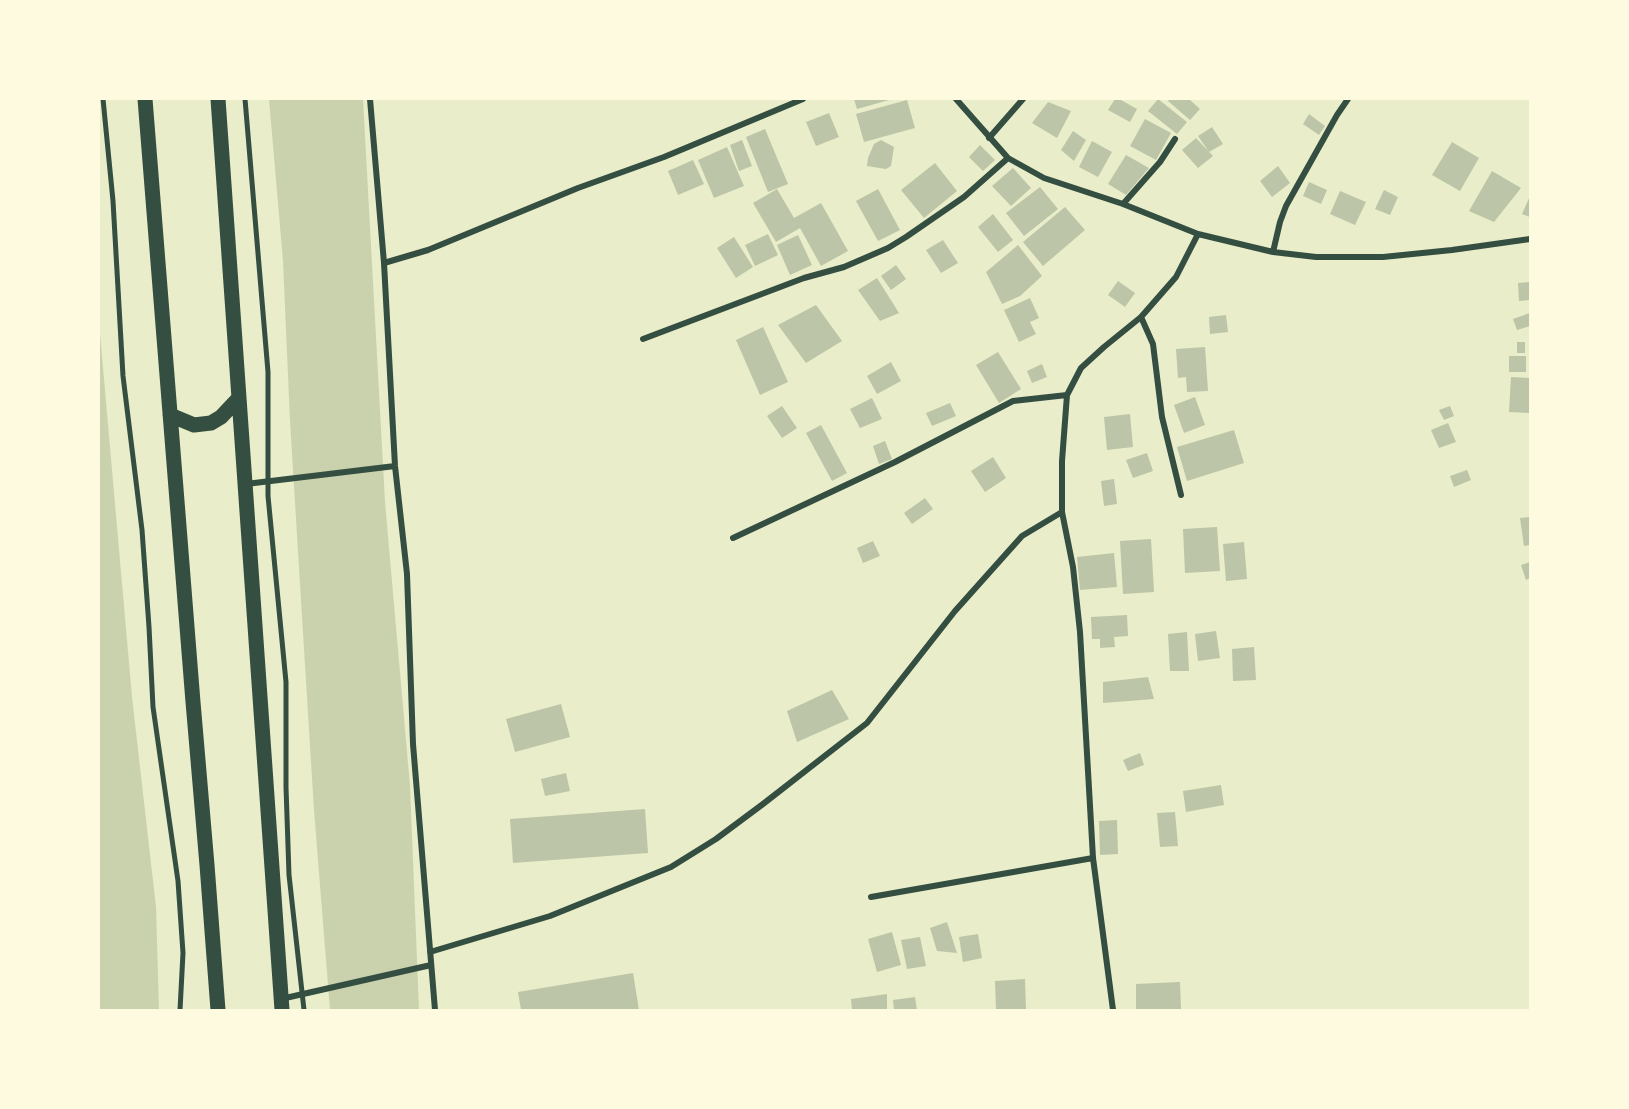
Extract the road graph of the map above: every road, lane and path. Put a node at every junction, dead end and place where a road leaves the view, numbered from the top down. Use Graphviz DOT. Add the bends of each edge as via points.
graph roads {
  1 [pos="103,99"];
  2 [pos="145,99"];
  3 [pos="218,99"];
  4 [pos="244,99"];
  5 [pos="370,99"];
  6 [pos="803,99"];
  7 [pos="956,99"];
  8 [pos="1023,99"];
  9 [pos="1348,99"];
  10 [pos="989,138"];
  11 [pos="1175,139"];
  12 [pos="1008,158"];
  13 [pos="1123,204"];
  14 [pos="1198,234"];
  15 [pos="1530,239"];
  16 [pos="1273,252"];
  17 [pos="384,262"];
  18 [pos="1141,317"];
  19 [pos="643,339"];
  20 [pos="1067,395"];
  21 [pos="238,399"];
  22 [pos="170,415"];
  23 [pos="395,466"];
  24 [pos="268,480"];
  25 [pos="244,484"];
  26 [pos="1181,495"];
  27 [pos="1062,512"];
  28 [pos="733,538"];
  29 [pos="1093,858"];
  30 [pos="871,897"];
  31 [pos="430,952"];
  32 [pos="431,965"];
  33 [pos="303,994"];
  34 [pos="281,1005"];
  35 [pos="180,1010"];
  36 [pos="218,1010"];
  37 [pos="304,1010"];
  38 [pos="435,1010"];
  39 [pos="1113,1010"];
  1 -- 35 [label="street" via="123,376 143,541 153,707 178,881 183,953"];
  2 -- 22 [label="main road"];
  3 -- 21 [label="main road"];
  4 -- 24 [label="street" via="268,372"];
  5 -- 17 [label="street"];
  6 -- 17 [label="street" via="438,247"];
  7 -- 10 [label="street"];
  8 -- 10 [label="street"];
  9 -- 16 [label="street" via="1286,206"];
  10 -- 12 [label="street"];
  11 -- 13 [label="street"];
  12 -- 13 [label="street" via="1044,178"];
  12 -- 19 [label="street" via="964,197 888,248"];
  13 -- 14 [label="street"];
  14 -- 16 [label="street"];
  14 -- 18 [label="street" via="1176,277"];
  15 -- 16 [label="street" via="1383,257 1316,257"];
  17 -- 23 [label="street"];
  18 -- 20 [label="street" via="1081,368"];
  18 -- 26 [label="street" via="1153,344 1162,417"];
  20 -- 27 [label="street"];
  20 -- 28 [label="street" via="1013,401"];
  21 -- 22 [label="main road" via="211,423 194,425"];
  21 -- 25 [label="main road"];
  22 -- 36 [label="main road"];
  23 -- 24 [label="street"];
  23 -- 31 [label="street" via="407,574 413,744"];
  24 -- 25 [label="street"];
  24 -- 33 [label="street" via="286,682 289,875"];
  25 -- 34 [label="main road"];
  27 -- 29 [label="street" via="1080,632"];
  27 -- 31 [label="street" via="1022,536 955,611 867,723 716,839 671,867 550,916"];
  29 -- 30 [label="street"];
  29 -- 39 [label="street"];
  31 -- 32 [label="street"];
  32 -- 33 [label="street"];
  32 -- 38 [label="street"];
  33 -- 34 [label="street"];
  33 -- 37 [label="street"];
}
